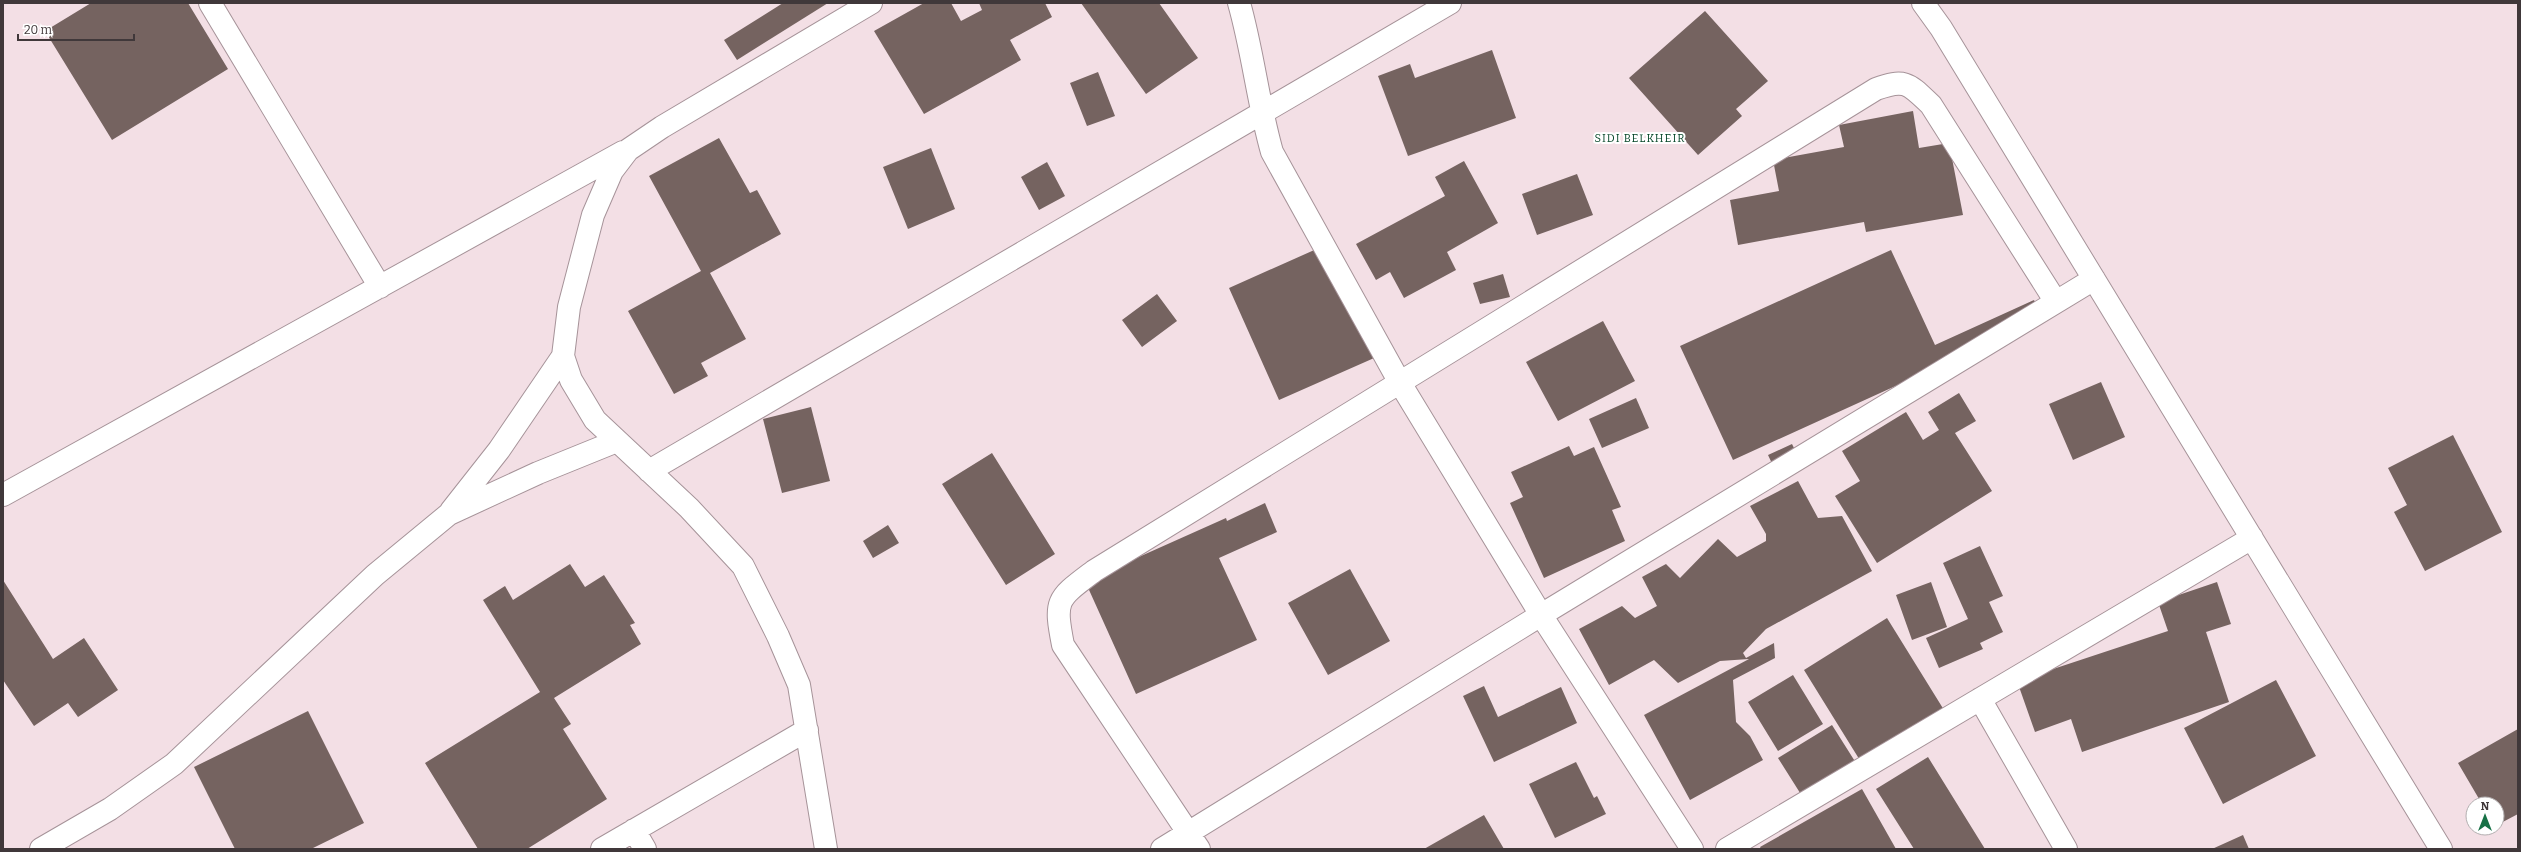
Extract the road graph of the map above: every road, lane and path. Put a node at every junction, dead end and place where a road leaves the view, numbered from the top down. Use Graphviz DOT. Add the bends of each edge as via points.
graph roads {
  1 [pos="210,3"];
  2 [pos="871,3"];
  3 [pos="1239,3"];
  4 [pos="1450,3"];
  5 [pos="1923,3"];
  6 [pos="1261,114"];
  7 [pos="628,150"];
  8 [pos="2094,279"];
  9 [pos="380,287"];
  10 [pos="2056,302"];
  11 [pos="563,356"];
  12 [pos="1400,383"];
  13 [pos="617,441"];
  14 [pos="649,471"];
  15 [pos="3,495"];
  16 [pos="449,514"];
  17 [pos="2252,538"];
  18 [pos="1540,615"];
  19 [pos="1980,699"];
  20 [pos="807,730"];
  21 [pos="634,830"];
  22 [pos="1194,841"];
  23 [pos="41,849"];
  24 [pos="602,849"];
  25 [pos="645,849"];
  26 [pos="826,849"];
  27 [pos="1162,849"];
  28 [pos="1692,849"];
  29 [pos="1728,849"];
  30 [pos="2066,849"];
  31 [pos="2441,849"];
  1 -- 9 [label="street"];
  2 -- 7 [label="street" via="662,127"];
  3 -- 6 [label="street" via="1248,36"];
  4 -- 6 [label="street"];
  5 -- 8 [label="street" via="1941,28"];
  6 -- 12 [label="street" via="1272,152"];
  6 -- 14 [label="street"];
  7 -- 9 [label="street"];
  7 -- 11 [label="street" via="612,171 594,215 568,307"];
  8 -- 10 [label="street"];
  8 -- 17 [label="street"];
  9 -- 15 [label="street"];
  10 -- 12 [label="street" via="1930,105 1912,87 1895,82 1876,89"];
  10 -- 18 [label="street"];
  11 -- 13 [label="street" via="571,380 595,420"];
  11 -- 16 [label="street" via="499,450"];
  12 -- 18 [label="street"];
  12 -- 22 [label="street" via="1094,571 1064,593 1057,614 1063,645"];
  13 -- 14 [label="street"];
  13 -- 16 [label="street"];
  14 -- 20 [label="street" via="690,508 743,566 799,685"];
  16 -- 23 [label="street" via="375,575 174,764 110,809"];
  17 -- 19 [label="street"];
  17 -- 31 [label="street"];
  18 -- 22 [label="street"];
  18 -- 28 [label="street"];
  19 -- 29 [label="street"];
  19 -- 30 [label="street"];
  20 -- 21 [label="street"];
  20 -- 26 [label="street"];
  21 -- 24 [label="street"];
  21 -- 25 [label="street"];
  22 -- 27 [label="street"];
}
